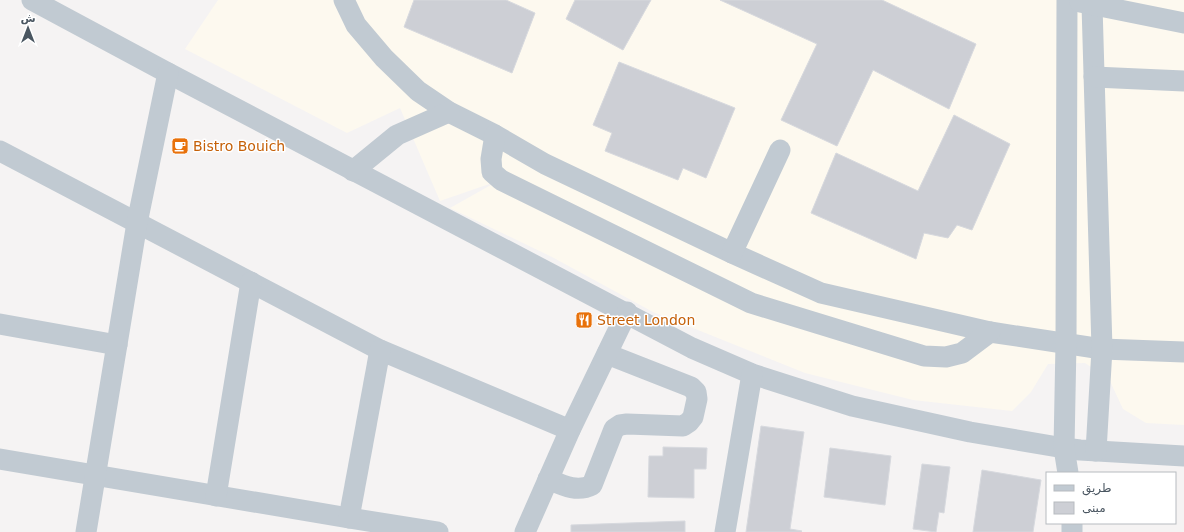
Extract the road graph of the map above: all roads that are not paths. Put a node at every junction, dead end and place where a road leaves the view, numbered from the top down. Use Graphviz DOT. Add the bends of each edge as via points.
graph roads {
  1 [pos="32,0"];
  2 [pos="1067,0"];
  3 [pos="343,1"];
  4 [pos="1087,2"];
  5 [pos="1184,23"];
  6 [pos="168,73"];
  7 [pos="1094,77"];
  8 [pos="1184,81"];
  9 [pos="449,112"];
  10 [pos="495,135"];
  11 [pos="780,150"];
  12 [pos="0,151"];
  13 [pos="353,170"];
  14 [pos="137,223"];
  15 [pos="732,253"];
  16 [pos="250,282"];
  17 [pos="627,312"];
  18 [pos="0,324"];
  19 [pos="990,332"];
  20 [pos="1066,344"];
  21 [pos="117,345"];
  22 [pos="1102,349"];
  23 [pos="380,350"];
  24 [pos="1184,352"];
  25 [pos="607,354"];
  26 [pos="752,374"];
  27 [pos="570,430"];
  28 [pos="1064,448"];
  29 [pos="1096,451"];
  30 [pos="1184,456"];
  31 [pos="0,459"];
  32 [pos="1068,472"];
  33 [pos="96,475"];
  34 [pos="548,479"];
  35 [pos="216,496"];
  36 [pos="349,518"];
  37 [pos="86,532"];
  38 [pos="438,532"];
  39 [pos="525,532"];
  40 [pos="725,532"];
  1 -- 6 [label="street"];
  2 -- 20 [label="street"];
  3 -- 9 [label="street" via="356,24 384,58 418,91"];
  4 -- 5 [label="street"];
  4 -- 7 [label="street"];
  6 -- 13 [label="street"];
  6 -- 14 [label="street"];
  7 -- 8 [label="street"];
  7 -- 22 [label="street"];
  9 -- 10 [label="street"];
  9 -- 13 [label="street" via="397,135"];
  10 -- 15 [label="street" via="545,164"];
  10 -- 19 [label="street" via="491,159 492,172 501,180 751,303 924,356 946,357 962,353"];
  11 -- 15 [label="street"];
  12 -- 14 [label="street"];
  13 -- 17 [label="street"];
  14 -- 16 [label="street"];
  14 -- 21 [label="street"];
  15 -- 19 [label="street" via="821,293"];
  16 -- 23 [label="street"];
  16 -- 35 [label="street"];
  17 -- 25 [label="street"];
  17 -- 26 [label="street" via="692,348"];
  18 -- 21 [label="street"];
  19 -- 20 [label="street"];
  20 -- 22 [label="street"];
  20 -- 28 [label="street"];
  21 -- 33 [label="street"];
  22 -- 24 [label="street"];
  22 -- 29 [label="street"];
  23 -- 27 [label="street"];
  23 -- 36 [label="street"];
  25 -- 27 [label="street"];
  25 -- 34 [label="street" via="690,387 696,392 697,399 693,417 683,426 620,425 614,430 592,485 585,489 568,488"];
  26 -- 28 [label="street" via="852,406 970,432"];
  26 -- 40 [label="street"];
  27 -- 34 [label="street"];
  28 -- 29 [label="street"];
  28 -- 32 [label="street"];
  29 -- 30 [label="street"];
  31 -- 33 [label="street"];
  33 -- 35 [label="street"];
  33 -- 37 [label="street"];
  34 -- 39 [label="street"];
  35 -- 36 [label="street"];
  36 -- 38 [label="street"];
}
